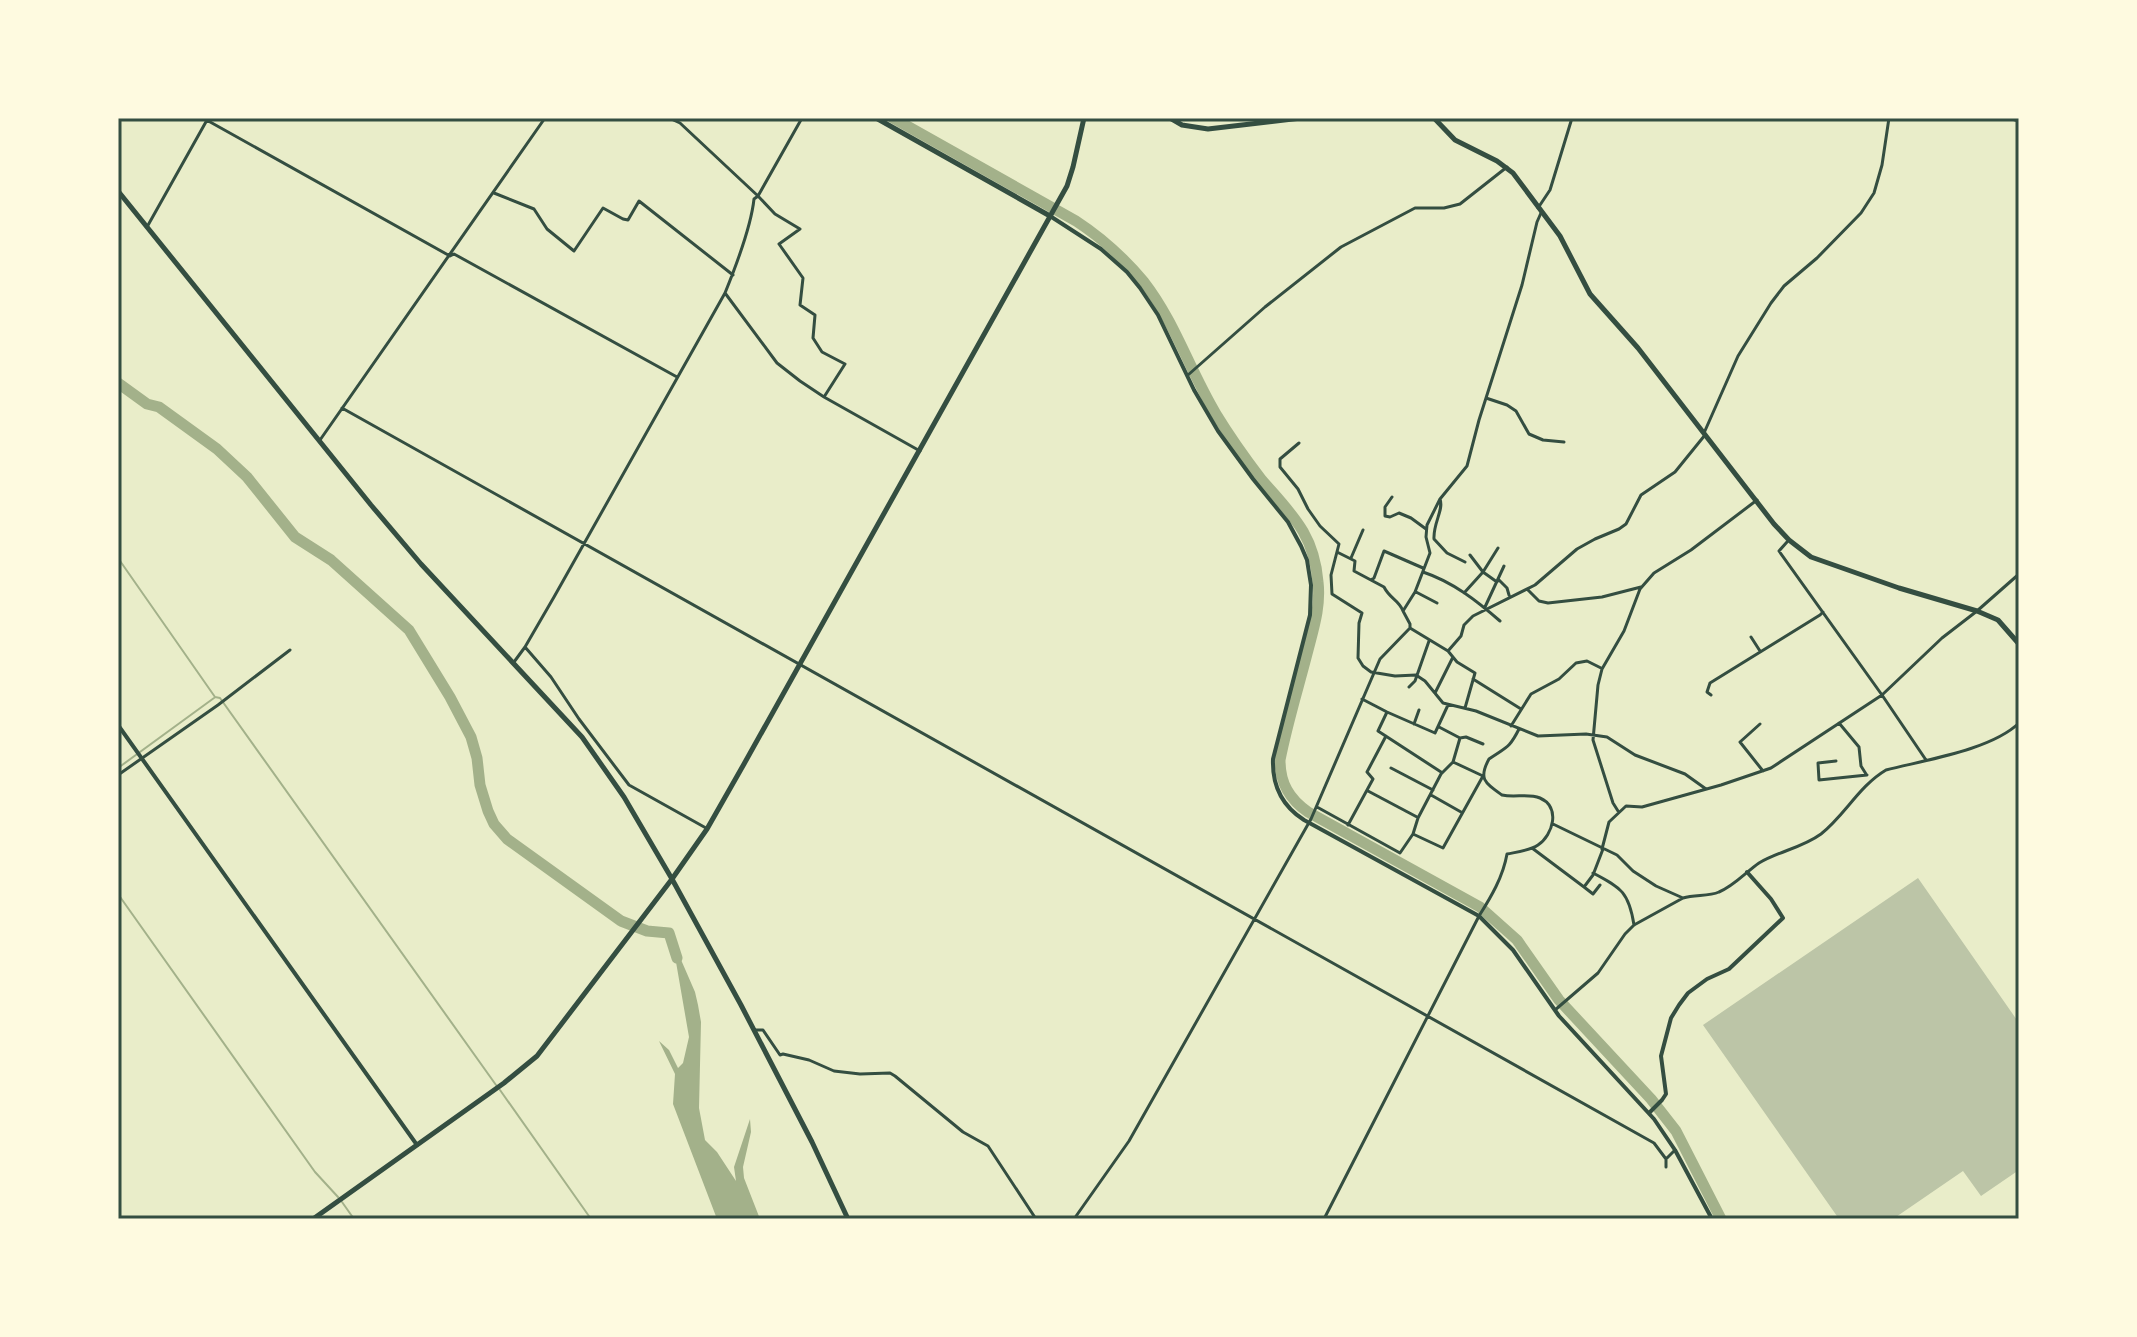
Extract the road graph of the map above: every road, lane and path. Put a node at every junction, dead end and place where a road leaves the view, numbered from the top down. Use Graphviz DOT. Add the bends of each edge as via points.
graph roads {
  1 [pos="545,118"];
  2 [pos="669,118"];
  3 [pos="802,118"];
  4 [pos="876,118"];
  5 [pos="1084,118"];
  6 [pos="1170,118"];
  7 [pos="1301,118"];
  8 [pos="1434,118"];
  9 [pos="1572,118"];
  10 [pos="1889,118"];
  11 [pos="2008,118"];
  12 [pos="205,119"];
  13 [pos="2019,121"];
  14 [pos="1507,167"];
  15 [pos="118,191"];
  16 [pos="494,193"];
  17 [pos="758,196"];
  18 [pos="1540,211"];
  19 [pos="1051,215"];
  20 [pos="147,227"];
  21 [pos="450,256"];
  22 [pos="733,275"];
  23 [pos="725,293"];
  24 [pos="1189,375"];
  25 [pos="677,377"];
  26 [pos="824,397"];
  27 [pos="1486,398"];
  28 [pos="342,408"];
  29 [pos="1705,434"];
  30 [pos="320,440"];
  31 [pos="1564,442"];
  32 [pos="1299,443"];
  33 [pos="920,451"];
  34 [pos="1392,497"];
  35 [pos="1440,499"];
  36 [pos="1757,500"];
  37 [pos="1426,529"];
  38 [pos="1363,530"];
  39 [pos="1789,540"];
  40 [pos="584,544"];
  41 [pos="1498,548"];
  42 [pos="1337,552"];
  43 [pos="1470,555"];
  44 [pos="1351,558"];
  45 [pos="1465,562"];
  46 [pos="1504,566"];
  47 [pos="1424,570"];
  48 [pos="1483,572"];
  49 [pos="2019,576"];
  50 [pos="1371,580"];
  51 [pos="1498,580"];
  52 [pos="1642,587"];
  53 [pos="1528,590"];
  54 [pos="1416,592"];
  55 [pos="1464,593"];
  56 [pos="1509,597"];
  57 [pos="1437,603"];
  58 [pos="1486,608"];
  59 [pos="1403,611"];
  60 [pos="1977,611"];
  61 [pos="1823,612"];
  62 [pos="1500,621"];
  63 [pos="1410,628"];
  64 [pos="1432,631"];
  65 [pos="1751,637"];
  66 [pos="1427,640"];
  67 [pos="2019,644"];
  68 [pos="525,647"];
  69 [pos="290,650"];
  70 [pos="1448,651"];
  71 [pos="1760,652"];
  72 [pos="1453,657"];
  73 [pos="514,662"];
  74 [pos="800,665"];
  75 [pos="1602,669"];
  76 [pos="1375,673"];
  77 [pos="1416,675"];
  78 [pos="1473,679"];
  79 [pos="1409,687"];
  80 [pos="1435,694"];
  81 [pos="1711,695"];
  82 [pos="1882,695"];
  83 [pos="1362,699"];
  84 [pos="1448,705"];
  85 [pos="1465,709"];
  86 [pos="1419,710"];
  87 [pos="1521,710"];
  88 [pos="1387,712"];
  89 [pos="1839,723"];
  90 [pos="1414,724"];
  91 [pos="1760,724"];
  92 [pos="118,725"];
  93 [pos="2019,725"];
  94 [pos="1511,726"];
  95 [pos="1439,727"];
  96 [pos="1519,728"];
  97 [pos="1593,735"];
  98 [pos="1386,736"];
  99 [pos="1460,738"];
  100 [pos="1483,744"];
  101 [pos="141,758"];
  102 [pos="1926,760"];
  103 [pos="1836,761"];
  104 [pos="1453,762"];
  105 [pos="1391,768"];
  106 [pos="1763,771"];
  107 [pos="1442,773"];
  108 [pos="118,775"];
  109 [pos="1867,775"];
  110 [pos="1483,776"];
  111 [pos="1870,780"];
  112 [pos="1706,789"];
  113 [pos="1368,791"];
  114 [pos="1432,792"];
  115 [pos="1316,808"];
  116 [pos="1461,812"];
  117 [pos="1619,813"];
  118 [pos="1418,818"];
  119 [pos="1310,820"];
  120 [pos="1553,824"];
  121 [pos="1348,825"];
  122 [pos="707,829"];
  123 [pos="1413,834"];
  124 [pos="1532,848"];
  125 [pos="1602,849"];
  126 [pos="1747,872"];
  127 [pos="1593,873"];
  128 [pos="672,879"];
  129 [pos="1600,885"];
  130 [pos="1584,887"];
  131 [pos="1683,898"];
  132 [pos="1480,915"];
  133 [pos="1254,919"];
  134 [pos="1634,925"];
  135 [pos="1557,1009"];
  136 [pos="1429,1017"];
  137 [pos="754,1030"];
  138 [pos="1651,1111"];
  139 [pos="417,1145"];
  140 [pos="1675,1150"];
  141 [pos="1666,1159"];
  142 [pos="1666,1167"];
  143 [pos="313,1219"];
  144 [pos="848,1219"];
  145 [pos="1036,1219"];
  146 [pos="1074,1219"];
  147 [pos="1324,1219"];
  148 [pos="1712,1219"];
  1 -- 16 [label="street"];
  2 -- 17 [label="street"];
  3 -- 17 [label="street"];
  4 -- 19 [label="main road"];
  5 -- 19 [label="main road" via="1070,178"];
  6 -- 7 [label="main road" via="1208,129"];
  8 -- 14 [label="main road" via="1459,143"];
  9 -- 18 [label="street"];
  10 -- 29 [label="street" via="1874,193 1861,213 1771,303 1738,356"];
  11 -- 13 [label="street"];
  12 -- 20 [label="street"];
  12 -- 21 [label="street"];
  14 -- 18 [label="main road"];
  14 -- 24 [label="street" via="1460,204 1415,208 1341,247"];
  15 -- 20 [label="main road"];
  16 -- 21 [label="street"];
  16 -- 22 [label="street" via="534,209 547,229 574,251 603,208 628,220 639,201"];
  17 -- 22 [label="street"];
  17 -- 26 [label="street" via="800,229 779,244 803,278 800,305 815,315 813,338 822,352 845,364"];
  18 -- 27 [label="street"];
  18 -- 29 [label="main road" via="1560,236 1590,294"];
  19 -- 24 [label="street" via="1101,249 1134,280"];
  19 -- 33 [label="main road"];
  20 -- 30 [label="main road"];
  21 -- 25 [label="street"];
  21 -- 28 [label="street"];
  22 -- 23 [label="street"];
  23 -- 25 [label="street"];
  23 -- 26 [label="street" via="777,363"];
  24 -- 119 [label="street" via="1206,412 1288,522 1307,560 1310,615 1273,768 1284,802"];
  25 -- 40 [label="street"];
  26 -- 33 [label="street"];
  27 -- 31 [label="street" via="1516,411 1529,434"];
  27 -- 35 [label="street" via="1467,466"];
  28 -- 30 [label="street"];
  28 -- 40 [label="street"];
  29 -- 36 [label="main road"];
  29 -- 53 [label="street" via="1675,472 1641,495 1626,524 1572,552"];
  30 -- 73 [label="main road" via="421,564"];
  32 -- 42 [label="street" via="1280,459 1280,467 1320,526 1339,544"];
  33 -- 74 [label="main road"];
  34 -- 37 [label="street" via="1385,516 1399,513"];
  35 -- 37 [label="street"];
  35 -- 45 [label="street" via="1434,539"];
  36 -- 39 [label="main road"];
  36 -- 52 [label="street"];
  37 -- 47 [label="street" via="1430,553"];
  38 -- 44 [label="street"];
  39 -- 60 [label="main road" via="1811,557 1856,574"];
  39 -- 61 [label="street" via="1779,551"];
  40 -- 68 [label="street"];
  40 -- 74 [label="street"];
  41 -- 48 [label="street"];
  42 -- 44 [label="street"];
  42 -- 76 [label="street" via="1332,594 1362,613 1358,658"];
  43 -- 48 [label="street"];
  44 -- 50 [label="street" via="1354,571"];
  46 -- 51 [label="street"];
  47 -- 50 [label="street" via="1384,551"];
  47 -- 54 [label="street"];
  47 -- 55 [label="street"];
  48 -- 51 [label="street"];
  48 -- 55 [label="street"];
  49 -- 60 [label="street"];
  50 -- 59 [label="street" via="1384,587"];
  51 -- 56 [label="street"];
  51 -- 58 [label="street"];
  52 -- 53 [label="street" via="1548,603"];
  52 -- 75 [label="street"];
  53 -- 56 [label="street"];
  54 -- 57 [label="street"];
  54 -- 59 [label="street"];
  55 -- 58 [label="street"];
  56 -- 58 [label="street"];
  58 -- 62 [label="street"];
  58 -- 70 [label="street" via="1468,620"];
  59 -- 63 [label="street"];
  60 -- 67 [label="main road" via="1998,620"];
  60 -- 82 [label="street"];
  61 -- 71 [label="street"];
  61 -- 82 [label="street"];
  63 -- 66 [label="street"];
  63 -- 76 [label="street" via="1383,655"];
  64 -- 66 [label="street"];
  65 -- 71 [label="street"];
  66 -- 70 [label="street"];
  66 -- 77 [label="street"];
  68 -- 73 [label="street"];
  68 -- 122 [label="street" via="629,785"];
  69 -- 101 [label="street"];
  70 -- 72 [label="street"];
  71 -- 81 [label="street" via="1710,683"];
  72 -- 78 [label="street" via="1475,673"];
  72 -- 80 [label="street"];
  73 -- 128 [label="main road" via="582,737"];
  74 -- 122 [label="main road"];
  74 -- 133 [label="street"];
  75 -- 87 [label="street" via="1587,661 1576,663 1531,694"];
  75 -- 97 [label="street"];
  76 -- 77 [label="street"];
  76 -- 83 [label="street"];
  77 -- 79 [label="street"];
  77 -- 80 [label="street"];
  78 -- 85 [label="street"];
  78 -- 87 [label="street"];
  80 -- 84 [label="street"];
  82 -- 89 [label="street"];
  82 -- 102 [label="street"];
  83 -- 88 [label="street"];
  83 -- 115 [label="street"];
  84 -- 85 [label="street"];
  84 -- 95 [label="street"];
  85 -- 94 [label="street"];
  86 -- 90 [label="street"];
  87 -- 94 [label="street"];
  88 -- 90 [label="street"];
  88 -- 98 [label="street" via="1378,731"];
  89 -- 106 [label="street"];
  89 -- 109 [label="street" via="1859,747"];
  90 -- 95 [label="street" via="1435,733"];
  91 -- 106 [label="street" via="1740,742"];
  92 -- 101 [label="street"];
  93 -- 102 [label="street" via="1981,746"];
  94 -- 96 [label="street"];
  95 -- 99 [label="street"];
  96 -- 97 [label="street" via="1543,737"];
  96 -- 110 [label="street" via="1505,750 1489,759"];
  97 -- 112 [label="street" via="1685,774"];
  97 -- 117 [label="street"];
  98 -- 107 [label="street"];
  98 -- 113 [label="street" via="1367,772 1373,779"];
  99 -- 100 [label="street"];
  99 -- 104 [label="street"];
  101 -- 108 [label="street"];
  101 -- 139 [label="street"];
  102 -- 111 [label="street" via="1886,770"];
  103 -- 109 [label="street" via="1818,763 1819,780"];
  104 -- 107 [label="street"];
  104 -- 110 [label="street"];
  105 -- 114 [label="street"];
  106 -- 112 [label="street"];
  107 -- 114 [label="street"];
  109 -- 111 [label="street"];
  110 -- 116 [label="street"];
  110 -- 120 [label="street" via="1502,795 1545,800"];
  111 -- 126 [label="street" via="1822,833"];
  112 -- 117 [label="street" via="1642,807 1626,806"];
  113 -- 118 [label="street"];
  113 -- 121 [label="street"];
  114 -- 116 [label="street"];
  114 -- 118 [label="street"];
  115 -- 119 [label="street"];
  115 -- 121 [label="street"];
  116 -- 123 [label="street" via="1443,848"];
  117 -- 125 [label="street" via="1609,822"];
  118 -- 123 [label="street"];
  119 -- 132 [label="street"];
  119 -- 133 [label="street"];
  120 -- 124 [label="street"];
  120 -- 125 [label="street"];
  121 -- 123 [label="street" via="1400,853"];
  122 -- 128 [label="main road"];
  124 -- 130 [label="street"];
  124 -- 132 [label="street" via="1507,854"];
  125 -- 127 [label="street"];
  125 -- 131 [label="street"];
  126 -- 131 [label="street" via="1717,893"];
  126 -- 138 [label="street" via="1783,918 1729,969 1707,979 1679,1005 1661,1056 1666,1094"];
  127 -- 130 [label="street"];
  127 -- 134 [label="street" via="1626,895"];
  128 -- 137 [label="main road"];
  128 -- 139 [label="main road" via="537,1056"];
  129 -- 130 [label="street" via="1593,894"];
  131 -- 134 [label="street"];
  132 -- 135 [label="street"];
  132 -- 136 [label="street"];
  133 -- 136 [label="street"];
  133 -- 146 [label="street" via="1129,1141"];
  134 -- 135 [label="street" via="1598,973"];
  135 -- 138 [label="street"];
  136 -- 141 [label="street" via="1654,1143"];
  136 -- 147 [label="street"];
  137 -- 144 [label="main road"];
  137 -- 145 [label="street" via="763,1030 780,1055 834,1071 895,1076 991,1149"];
  138 -- 140 [label="street"];
  139 -- 143 [label="main road"];
  140 -- 141 [label="street"];
  140 -- 148 [label="street"];
  141 -- 142 [label="street"];
}
